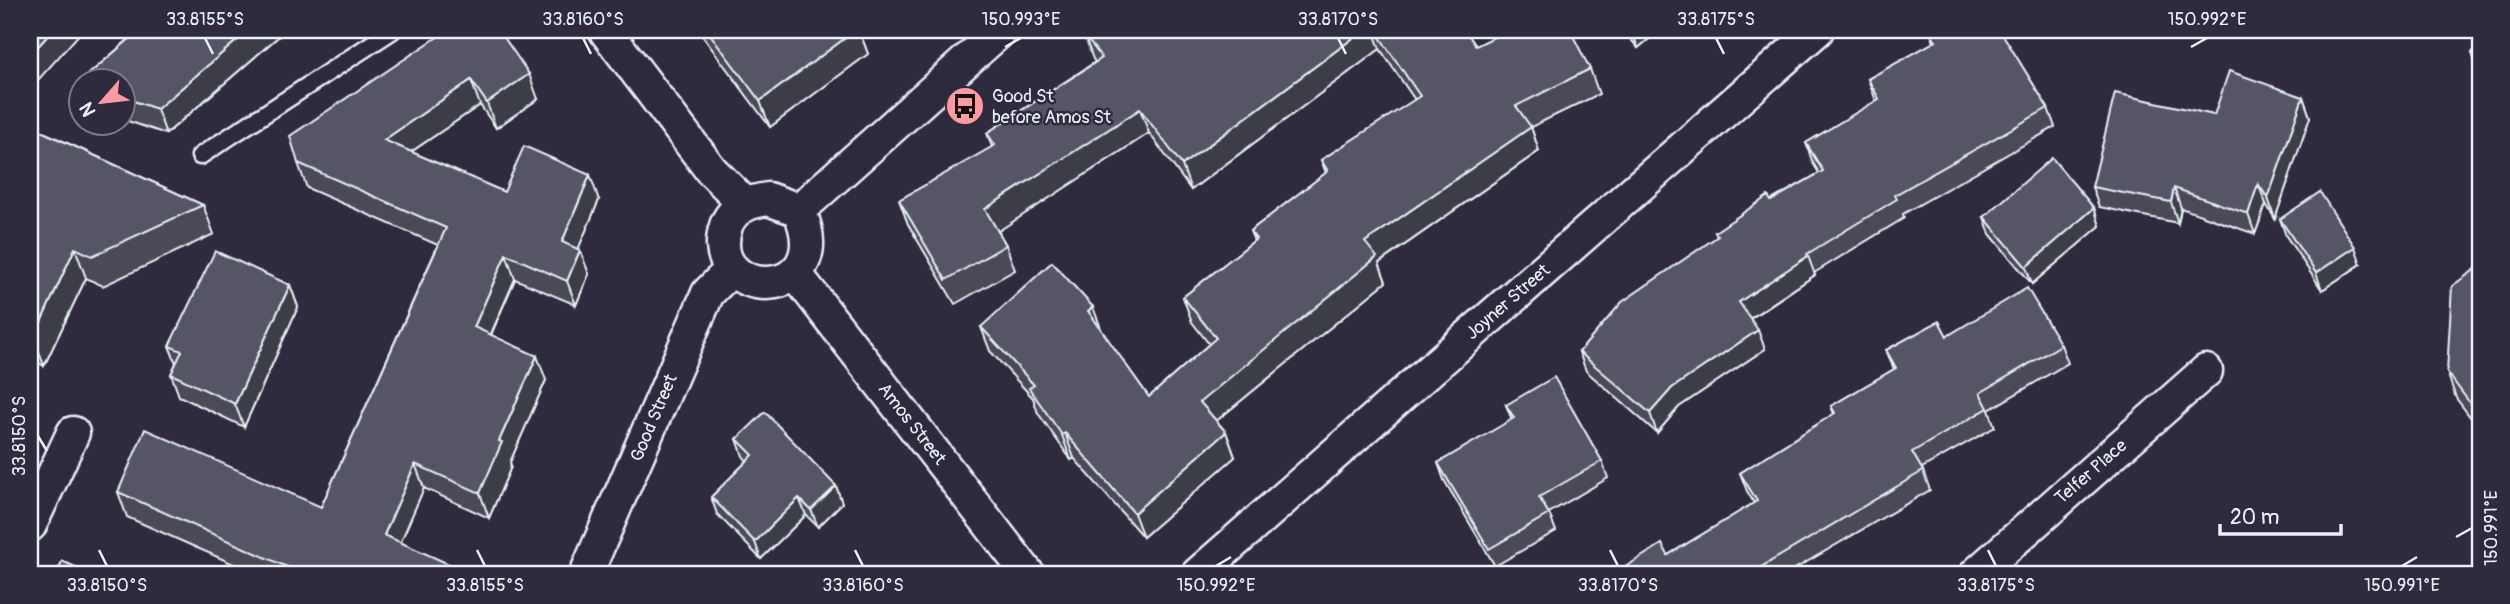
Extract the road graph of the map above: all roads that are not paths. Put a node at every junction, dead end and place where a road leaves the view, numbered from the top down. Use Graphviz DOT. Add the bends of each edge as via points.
graph roads {
  1 [pos="393,30"];
  2 [pos="605,30"];
  3 [pos="1001,30"];
  4 [pos="1818,30"];
  5 [pos="200,156"];
  6 [pos="745,204"];
  7 [pos="799,210"];
  8 [pos="732,269"];
  9 [pos="795,273"];
  10 [pos="2206,371"];
  11 [pos="73,433"];
  12 [pos="30,525"];
  13 [pos="586,574"];
  14 [pos="1028,574"];
  15 [pos="1199,574"];
  16 [pos="1976,574"];
  1 -- 5 [label="lane"];
  2 -- 6 [label="street" via="711,170"];
  3 -- 7 [label="street"];
  4 -- 15 [label="street, Joyner Street"];
  6 -- 7 [label="street" via="768,199"];
  6 -- 8 [label="street" via="727,221 722,237"];
  7 -- 9 [label="street" via="809,243"];
  8 -- 9 [label="street" via="745,280 762,285 780,283"];
  8 -- 13 [label="street, Good Street" via="708,293"];
  9 -- 14 [label="street, Amos Street"];
  10 -- 16 [label="street, Telfer Place"];
  11 -- 12 [label="street"];
}
